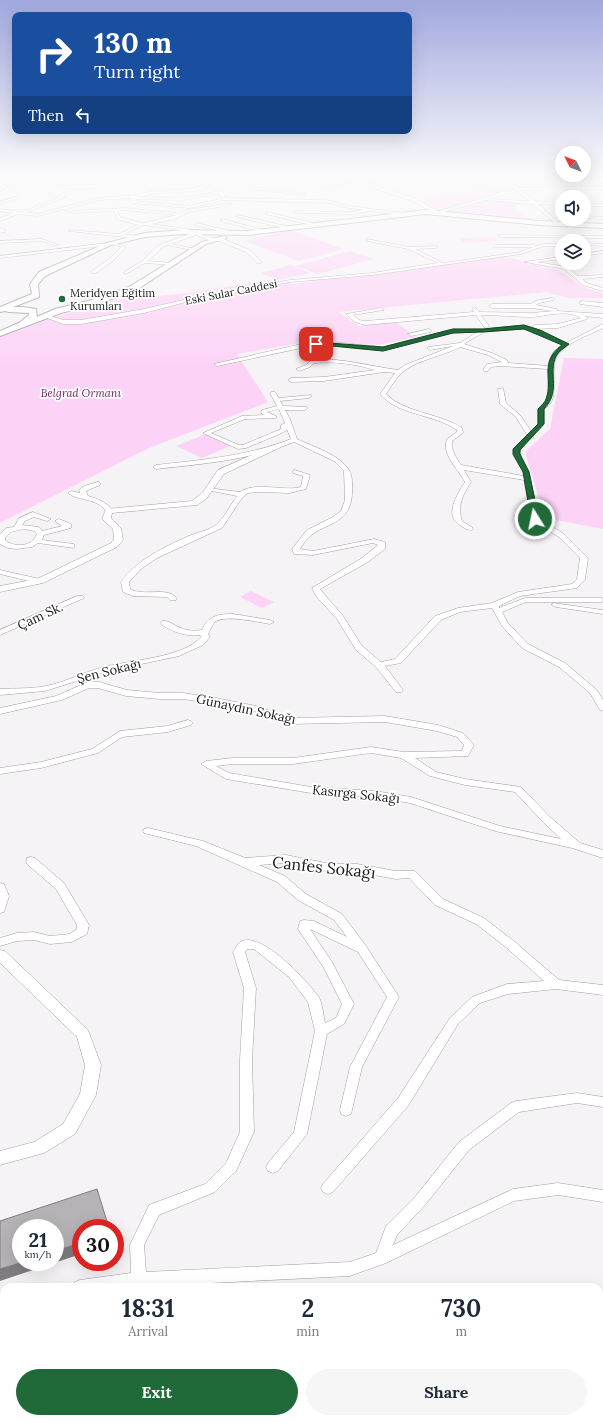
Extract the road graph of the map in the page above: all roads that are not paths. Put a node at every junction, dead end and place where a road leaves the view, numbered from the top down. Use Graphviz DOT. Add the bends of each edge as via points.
graph roads {
  1 [pos="11,241"];
  2 [pos="19,241"];
  3 [pos="45,241"];
  4 [pos="122,241"];
  5 [pos="174,241"];
  6 [pos="211,241"];
  7 [pos="222,241"];
  8 [pos="376,241"];
  9 [pos="0,242"];
  10 [pos="112,244"];
  11 [pos="166,244"];
  12 [pos="591,244"];
  13 [pos="555,245"];
  14 [pos="603,245"];
  15 [pos="56,246"];
  16 [pos="91,246"];
  17 [pos="496,246"];
  18 [pos="544,246"];
  19 [pos="436,247"];
  20 [pos="409,248"];
  21 [pos="194,250"];
  22 [pos="603,252"];
  23 [pos="29,254"];
  24 [pos="15,255"];
  25 [pos="591,255"];
  26 [pos="0,257"];
  27 [pos="555,259"];
  28 [pos="144,262"];
  29 [pos="259,262"];
  30 [pos="441,263"];
  31 [pos="171,264"];
  32 [pos="555,266"];
  33 [pos="567,270"];
  34 [pos="94,272"];
  35 [pos="126,273"];
  36 [pos="603,276"];
  37 [pos="576,278"];
  38 [pos="603,290"];
  39 [pos="33,296"];
  40 [pos="552,300"];
  41 [pos="582,303"];
  42 [pos="603,305"];
  43 [pos="76,306"];
  44 [pos="532,306"];
  45 [pos="380,310"];
  46 [pos="0,311"];
  47 [pos="476,312"];
  48 [pos="559,312"];
  49 [pos="574,313"];
  50 [pos="45,316"];
  51 [pos="603,316"];
  52 [pos="21,326"];
  53 [pos="603,326"];
  54 [pos="524,327"];
  55 [pos="484,329"];
  56 [pos="0,334"];
  57 [pos="411,334"];
  58 [pos="462,344"];
  59 [pos="566,344"];
  60 [pos="430,348"];
  61 [pos="217,364"];
  62 [pos="500,364"];
  63 [pos="551,368"];
  64 [pos="299,369"];
  65 [pos="384,370"];
  66 [pos="486,370"];
  67 [pos="399,372"];
  68 [pos="291,380"];
  69 [pos="501,389"];
  70 [pos="300,394"];
  71 [pos="309,396"];
  72 [pos="275,397"];
  73 [pos="281,408"];
  74 [pos="305,408"];
  75 [pos="274,417"];
  76 [pos="288,424"];
  77 [pos="531,437"];
  78 [pos="294,440"];
  79 [pos="277,447"];
  80 [pos="156,467"];
  81 [pos="459,467"];
  82 [pos="295,472"];
  83 [pos="528,479"];
  84 [pos="98,484"];
  85 [pos="209,489"];
  86 [pos="71,493"];
  87 [pos="239,494"];
  88 [pos="86,498"];
  89 [pos="109,511"];
  90 [pos="47,519"];
  91 [pos="59,521"];
  92 [pos="16,528"];
  93 [pos="469,528"];
  94 [pos="41,534"];
  95 [pos="37,542"];
  96 [pos="2,546"];
  97 [pos="71,546"];
  98 [pos="0,572"];
  99 [pos="37,581"];
  100 [pos="0,589"];
  101 [pos="80,598"];
  102 [pos="173,598"];
  103 [pos="533,600"];
  104 [pos="599,600"];
  105 [pos="496,608"];
  106 [pos="603,612"];
  107 [pos="270,622"];
  108 [pos="164,623"];
  109 [pos="0,633"];
  110 [pos="202,633"];
  111 [pos="379,665"];
  112 [pos="77,679"];
  113 [pos="399,690"];
  114 [pos="0,692"];
  115 [pos="34,704"];
  116 [pos="603,708"];
  117 [pos="0,711"];
  118 [pos="188,723"];
  119 [pos="404,755"];
  120 [pos="0,771"];
  121 [pos="148,830"];
  122 [pos="576,846"];
  123 [pos="603,854"];
  124 [pos="31,861"];
  125 [pos="244,862"];
  126 [pos="0,887"];
  127 [pos="0,909"];
  128 [pos="0,942"];
  129 [pos="362,949"];
  130 [pos="0,955"];
  131 [pos="556,984"];
  132 [pos="603,990"];
  133 [pos="321,1031"];
  134 [pos="603,1102"];
  135 [pos="346,1110"];
  136 [pos="0,1158"];
  137 [pos="273,1168"];
  138 [pos="328,1188"];
  139 [pos="603,1196"];
  140 [pos="381,1258"];
  141 [pos="139,1279"];
  142 [pos="110,1283"];
  1 -- 9 [label="street"];
  2 -- 24 [label="street"];
  3 -- 15 [label="street"];
  4 -- 10 [label="main road"];
  5 -- 11 [label="street"];
  6 -- 21 [label="main road"];
  7 -- 29 [label="street" via="248,251"];
  8 -- 20 [label="street"];
  10 -- 16 [label="street"];
  10 -- 34 [label="street" via="124,247"];
  10 -- 39 [label="main road" via="42,274 34,284 37,293"];
  11 -- 21 [label="street"];
  11 -- 28 [label="street"];
  12 -- 14 [label="street"];
  13 -- 18 [label="street, Eski Sular Caddesi"];
  15 -- 16 [label="street"];
  15 -- 23 [label="street"];
  16 -- 23 [label="street"];
  17 -- 18 [label="street"];
  18 -- 30 [label="street, Eski Sular Caddesi" via="521,253"];
  19 -- 20 [label="street"];
  20 -- 30 [label="street"];
  21 -- 31 [label="main road"];
  22 -- 25 [label="street"];
  23 -- 24 [label="street"];
  24 -- 26 [label="street"];
  27 -- 32 [label="street" via="527,262"];
  28 -- 31 [label="street"];
  28 -- 35 [label="street"];
  30 -- 50 [label="street, Eski Sular Caddesi" via="372,274 290,281 81,322 63,322"];
  31 -- 43 [label="main road" via="132,289"];
  33 -- 37 [label="street"];
  36 -- 37 [label="street"];
  37 -- 38 [label="street"];
  39 -- 43 [label="main road" via="31,305 43,310"];
  39 -- 46 [label="main road"];
  40 -- 44 [label="street" via="537,302"];
  41 -- 42 [label="street"];
  43 -- 50 [label="main road"];
  44 -- 47 [label="street" via="477,307"];
  44 -- 48 [label="street"];
  45 -- 47 [label="street" via="349,314 357,321 365,323"];
  46 -- 52 [label="main road" via="33,311 34,316"];
  47 -- 48 [label="street" via="532,315"];
  47 -- 55 [label="street"];
  48 -- 49 [label="street"];
  49 -- 51 [label="street"];
  49 -- 54 [label="street" via="586,318 558,326"];
  50 -- 52 [label="main road"];
  52 -- 56 [label="main road"];
  53 -- 59 [label="street"];
  54 -- 55 [label="street"];
  54 -- 59 [label="street"];
  55 -- 57 [label="street" via="452,328"];
  55 -- 58 [label="street"];
  55 -- 61 [label="street" via="453,331 383,349 306,344"];
  58 -- 60 [label="street"];
  58 -- 62 [label="street" via="506,363"];
  58 -- 67 [label="street" via="407,366"];
  59 -- 63 [label="street" via="556,352"];
  62 -- 63 [label="street"];
  62 -- 66 [label="street" via="489,365"];
  63 -- 77 [label="street" via="549,401 541,409 541,424"];
  64 -- 65 [label="street" via="308,366 312,361 325,360"];
  65 -- 67 [label="street"];
  65 -- 68 [label="street" via="324,379"];
  67 -- 81 [label="street" via="385,390 384,396 452,424 460,431 449,440 448,446"];
  69 -- 77 [label="street" via="504,404 518,416"];
  70 -- 72 [label="street"];
  71 -- 72 [label="street"];
  72 -- 73 [label="street"];
  73 -- 74 [label="street"];
  73 -- 75 [label="street" via="264,411"];
  73 -- 76 [label="street"];
  75 -- 76 [label="street"];
  75 -- 76 [label="street" via="244,417 206,433 234,446 244,447 284,430 283,426"];
  76 -- 78 [label="street"];
  77 -- 83 [label="street" via="521,443 516,454"];
  78 -- 79 [label="street"];
  78 -- 111 [label="street" via="336,460 347,471 348,480 346,507 341,516 312,530 302,539 296,549 297,552 312,553 374,541 382,544 382,547 365,560 316,588 340,618 359,648"];
  79 -- 80 [label="street" via="217,460"];
  79 -- 85 [label="street" via="221,472"];
  81 -- 83 [label="street"];
  81 -- 93 [label="street" via="468,482 458,497 456,514 458,522"];
  82 -- 87 [label="street" via="307,475 306,484 300,490 246,490"];
  83 -- 105 [label="street" via="535,519 556,530 584,558 582,580 574,586 518,594"];
  84 -- 88 [label="street" via="82,490"];
  85 -- 87 [label="street"];
  85 -- 89 [label="street" via="203,499 194,503"];
  86 -- 88 [label="street"];
  87 -- 102 [label="street" via="227,518 218,526 165,551 131,572 125,582 126,590 133,594 169,595"];
  88 -- 89 [label="street" via="106,506"];
  89 -- 99 [label="street" via="106,519 117,528 119,540 114,545"];
  90 -- 92 [label="street" via="33,514 22,520"];
  91 -- 94 [label="street" via="68,526"];
  92 -- 94 [label="street" via="31,528"];
  92 -- 96 [label="street" via="1,537"];
  94 -- 95 [label="street"];
  95 -- 96 [label="street" via="19,547"];
  95 -- 97 [label="street"];
  98 -- 99 [label="street"];
  99 -- 100 [label="street"];
  101 -- 109 [label="street, Çam Sk."];
  103 -- 104 [label="street"];
  103 -- 105 [label="street"];
  103 -- 106 [label="street"];
  105 -- 111 [label="street" via="458,610 438,618 398,661"];
  105 -- 116 [label="street" via="505,624 525,646 562,665 594,692"];
  107 -- 110 [label="street" via="215,618"];
  108 -- 110 [label="street" via="187,633"];
  110 -- 112 [label="street, Şen Sokağı" via="206,637 205,640 198,645 141,664 107,669"];
  111 -- 113 [label="street"];
  112 -- 114 [label="street, Şen Sokağı" via="37,690"];
  112 -- 115 [label="street" via="68,687"];
  115 -- 117 [label="street, Günaydın Sokağı"];
  115 -- 119 [label="street, Günaydın Sokağı" via="59,698 88,685 99,685 126,693 183,696 216,701 253,708 290,721 384,719 438,728 460,736 468,746 465,754"];
  118 -- 120 [label="street" via="168,729 120,734 95,751 41,765"];
  119 -- 122 [label="street" via="433,774 465,782 518,789"];
  119 -- 122 [label="street, Kasırga Sokağı" via="371,750 293,761 233,761 206,764 226,776 311,790 375,794 411,800 499,829"];
  121 -- 125 [label="street" via="199,843"];
  122 -- 123 [label="street, Kasırga Sokağı"];
  124 -- 128 [label="street" via="60,886 83,925 83,931 72,938 50,940 34,936"];
  125 -- 129 [label="street, Canfes Sokağı" via="281,879 302,897 338,917"];
  125 -- 131 [label="street, Canfes Sokağı" via="286,859 331,868 357,868 396,876 411,874 439,902 480,921"];
  126 -- 127 [label="street" via="4,896"];
  129 -- 133 [label="street" via="310,924 304,924 304,929 336,978 348,1004 340,1021"];
  129 -- 135 [label="street, Canfes Sokağı" via="393,997 356,1067"];
  130 -- 136 [label="street" via="83,1034 92,1065 88,1095 69,1129 38,1148"];
  131 -- 132 [label="street"];
  131 -- 138 [label="street" via="507,989 476,1000 454,1021 403,1102"];
  133 -- 137 [label="street" via="300,1134"];
  133 -- 141 [label="street" via="314,1000 294,974 256,945 244,944 238,952 250,988 246,1060 247,1132 231,1167 210,1188 154,1210 137,1244"];
  134 -- 140 [label="street" via="576,1098 516,1107 464,1146 420,1201 391,1231"];
  139 -- 140 [label="street" via="558,1189 513,1195"];
  140 -- 141 [label="street" via="350,1269"];
  141 -- 142 [label="street"];
}
